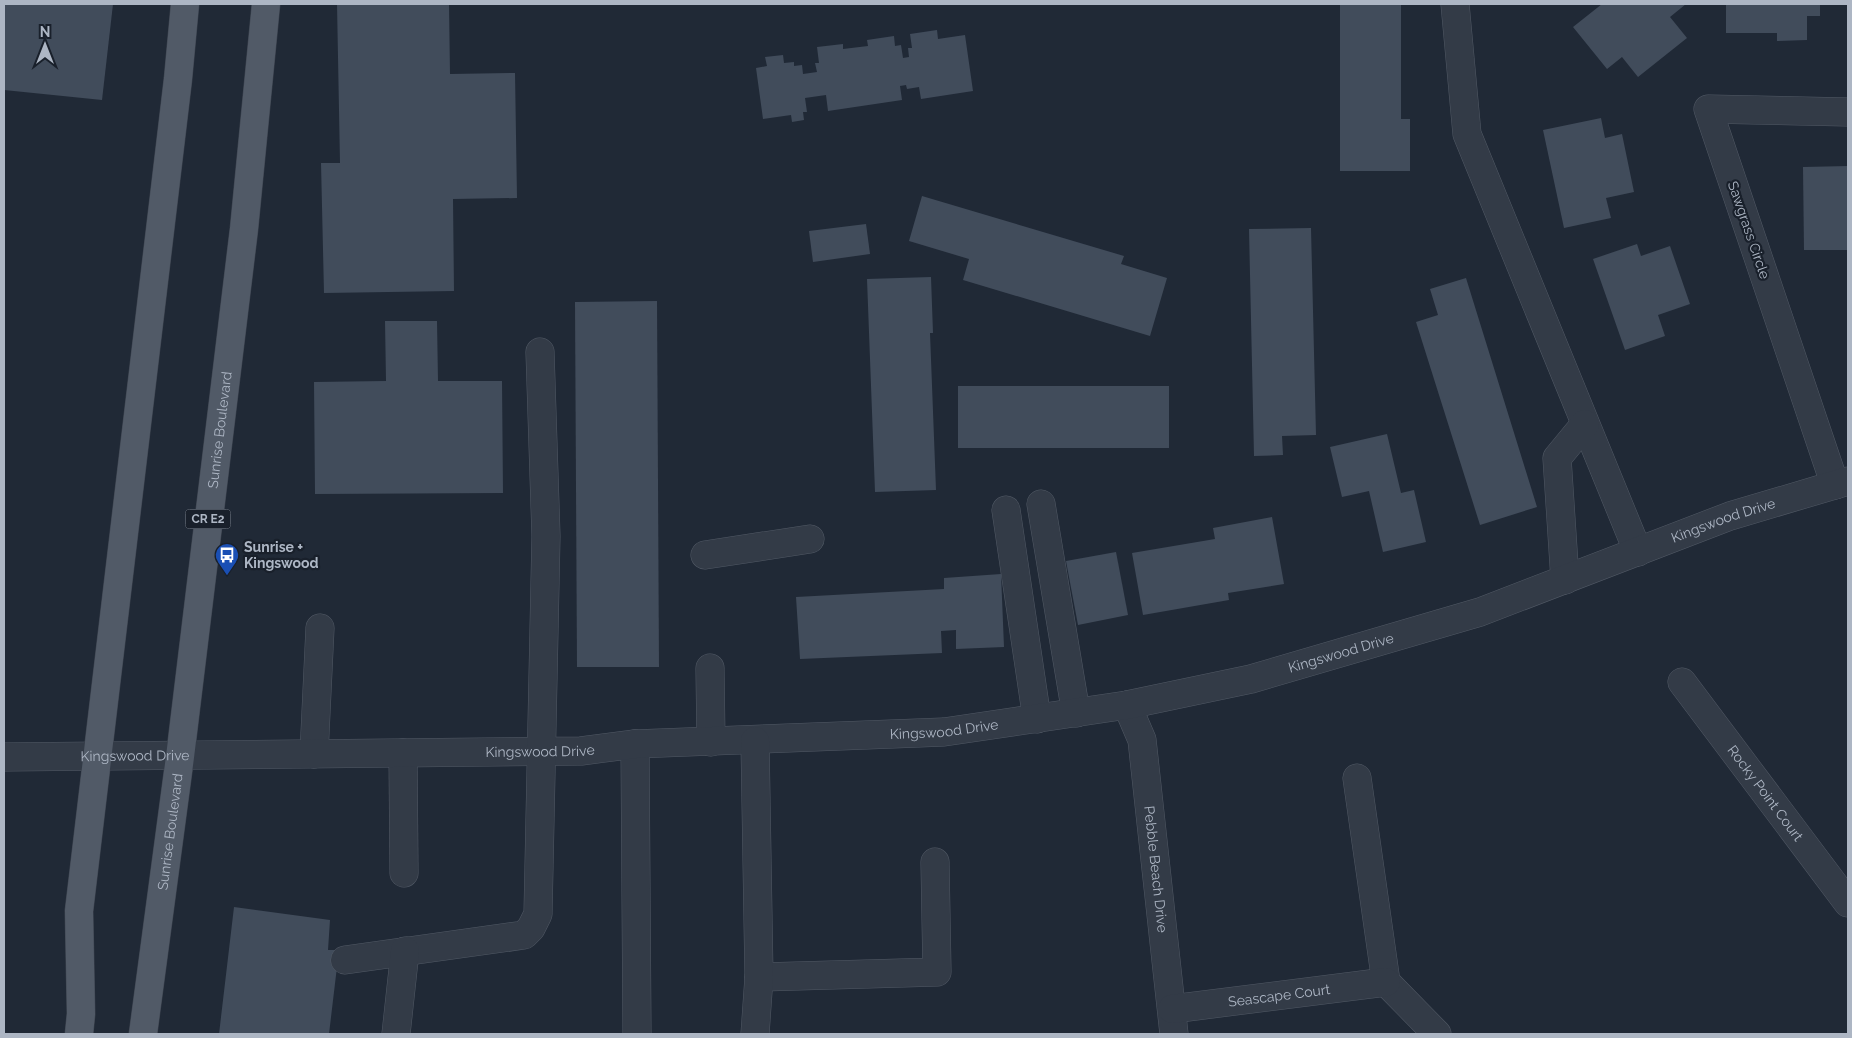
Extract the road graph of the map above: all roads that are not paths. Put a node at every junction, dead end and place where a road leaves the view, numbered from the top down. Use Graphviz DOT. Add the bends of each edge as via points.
graph roads {
  1 [pos="185,4"];
  2 [pos="266,4"];
  3 [pos="1456,4"];
  4 [pos="1848,112"];
  5 [pos="540,352"];
  6 [pos="1585,424"];
  7 [pos="1841,483"];
  8 [pos="1041,504"];
  9 [pos="1006,510"];
  10 [pos="810,539"];
  11 [pos="1638,552"];
  12 [pos="705,555"];
  13 [pos="1564,580"];
  14 [pos="320,628"];
  15 [pos="710,668"];
  16 [pos="1682,682"];
  17 [pos="1127,705"];
  18 [pos="1076,713"];
  19 [pos="1037,719"];
  20 [pos="755,741"];
  21 [pos="712,742"];
  22 [pos="635,744"];
  23 [pos="540,751"];
  24 [pos="403,753"];
  25 [pos="314,754"];
  26 [pos="98,756"];
  27 [pos="180,756"];
  28 [pos="4,758"];
  29 [pos="1357,778"];
  30 [pos="935,862"];
  31 [pos="404,873"];
  32 [pos="1848,903"];
  33 [pos="404,951"];
  34 [pos="345,960"];
  35 [pos="759,977"];
  36 [pos="1386,982"];
  37 [pos="1173,1022"];
  38 [pos="79,1034"];
  39 [pos="143,1034"];
  40 [pos="396,1034"];
  41 [pos="636,1034"];
  42 [pos="755,1034"];
  43 [pos="1437,1034"];
  1 -- 26 [label="main road"];
  2 -- 27 [label="main road, Sunrise Boulevard / CR E2" via="244,229"];
  3 -- 6 [label="street" via="1467,134"];
  4 -- 7 [label="street, Sawgrass Circle" via="1708,108"];
  5 -- 23 [label="street" via="546,536"];
  6 -- 11 [label="street"];
  6 -- 13 [label="street" via="1557,458"];
  7 -- 11 [label="street, Kingswood Drive" via="1730,516"];
  8 -- 18 [label="street"];
  9 -- 19 [label="street"];
  10 -- 12 [label="street"];
  11 -- 13 [label="street, Kingswood Drive"];
  13 -- 17 [label="street, Kingswood Drive" via="1480,612 1251,680"];
  14 -- 25 [label="street"];
  15 -- 21 [label="street"];
  16 -- 32 [label="street, Rocky Point Court"];
  17 -- 18 [label="street, Kingswood Drive"];
  17 -- 37 [label="street, Pebble Beach Drive" via="1142,740"];
  18 -- 19 [label="street, Kingswood Drive"];
  19 -- 20 [label="street, Kingswood Drive" via="944,732"];
  20 -- 21 [label="street, Kingswood Drive"];
  20 -- 35 [label="street"];
  21 -- 22 [label="street, Kingswood Drive"];
  22 -- 23 [label="street, Kingswood Drive" via="581,751"];
  22 -- 41 [label="street"];
  23 -- 24 [label="street, Kingswood Drive"];
  23 -- 33 [label="street" via="538,914 531,928 524,935"];
  24 -- 25 [label="street, Kingswood Drive"];
  24 -- 31 [label="street"];
  25 -- 27 [label="street, Kingswood Drive"];
  26 -- 27 [label="street, Kingswood Drive"];
  26 -- 28 [label="street, Kingswood Drive"];
  26 -- 38 [label="main road" via="79,911"];
  27 -- 39 [label="main road, Sunrise Boulevard / CR E2"];
  29 -- 36 [label="street"];
  30 -- 35 [label="street" via="937,972"];
  33 -- 34 [label="street"];
  33 -- 40 [label="street"];
  35 -- 42 [label="street"];
  36 -- 37 [label="street, Seascape Court"];
  36 -- 43 [label="street"];
}
